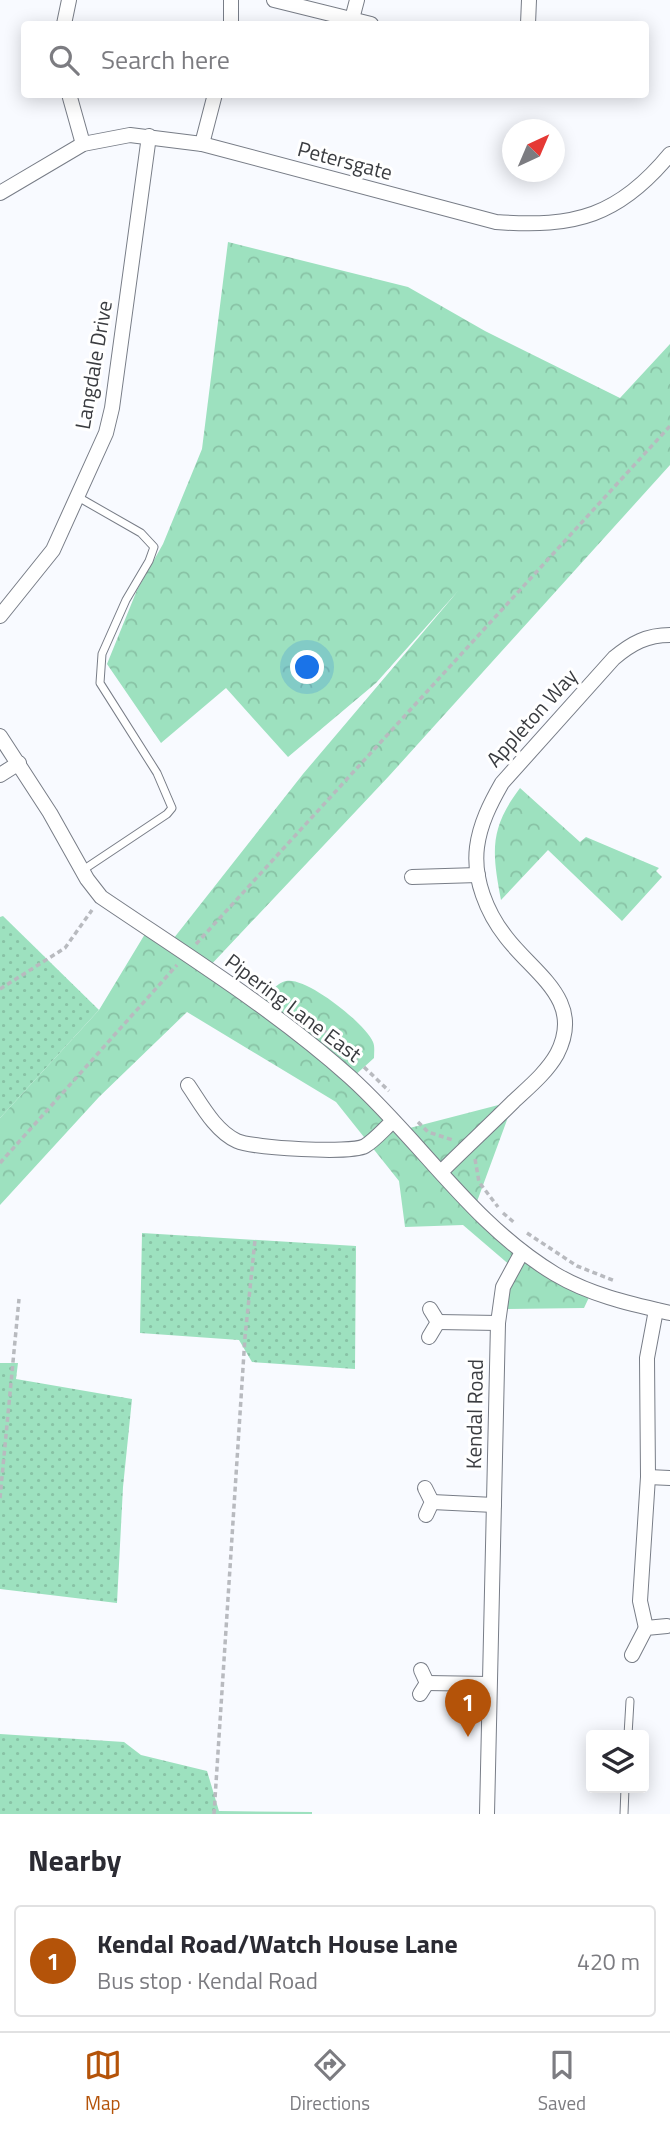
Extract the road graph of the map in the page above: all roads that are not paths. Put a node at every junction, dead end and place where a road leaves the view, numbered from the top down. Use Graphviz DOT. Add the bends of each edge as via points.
graph roads {
  1 [pos="69,0"];
  2 [pos="230,0"];
  3 [pos="274,0"];
  4 [pos="357,0"];
  5 [pos="529,0"];
  6 [pos="352,19"];
  7 [pos="65,21"];
  8 [pos="230,21"];
  9 [pos="360,21"];
  10 [pos="528,21"];
  11 [pos="70,98"];
  12 [pos="214,98"];
  13 [pos="149,136"];
  14 [pos="83,144"];
  15 [pos="202,144"];
  16 [pos="670,154"];
  17 [pos="0,193"];
  18 [pos="78,497"];
  19 [pos="0,616"];
  20 [pos="670,635"];
  21 [pos="0,736"];
  22 [pos="19,763"];
  23 [pos="0,775"];
  24 [pos="83,870"];
  25 [pos="478,875"];
  26 [pos="412,877"];
  27 [pos="188,1085"];
  28 [pos="393,1121"];
  29 [pos="441,1172"];
  30 [pos="522,1252"];
  31 [pos="663,1312"];
  32 [pos="498,1323"];
  33 [pos="429,1337"];
  34 [pos="648,1477"];
  35 [pos="670,1478"];
  36 [pos="425,1488"];
  37 [pos="494,1505"];
  38 [pos="667,1626"];
  39 [pos="646,1628"];
  40 [pos="632,1655"];
  41 [pos="423,1682"];
  42 [pos="489,1684"];
  43 [pos="630,1701"];
  44 [pos="628,1730"];
  45 [pos="625,1793"];
  46 [pos="486,1814"];
  47 [pos="624,1814"];
  1 -- 7 [label="street"];
  2 -- 8 [label="street"];
  3 -- 6 [label="street"];
  4 -- 6 [label="street"];
  5 -- 10 [label="street"];
  6 -- 9 [label="street"];
  11 -- 14 [label="street"];
  12 -- 15 [label="street"];
  13 -- 14 [label="street, Petersgate" via="118,136"];
  13 -- 15 [label="street, Petersgate"];
  13 -- 18 [label="street, Langdale Drive" via="112,408"];
  14 -- 17 [label="street, Petersgate"];
  15 -- 16 [label="street, Petersgate" via="496,222 528,224 600,212 648,181"];
  18 -- 19 [label="street, Langdale Drive" via="53,551"];
  18 -- 24 [label="lane" via="141,533 154,547 102,654 100,683 157,773 172,808"];
  20 -- 25 [label="street, Appleton Way" via="646,638 614,658 502,783 481,827"];
  21 -- 22 [label="street, Pipering Lane East"];
  22 -- 23 [label="street"];
  22 -- 24 [label="street, Pipering Lane East"];
  24 -- 28 [label="street, Pipering Lane East" via="101,897 309,1042"];
  25 -- 26 [label="street"];
  25 -- 29 [label="street, Appleton Way" via="496,923 558,996 565,1027 556,1056 538,1078"];
  27 -- 28 [label="street" via="224,1132 256,1145 346,1151 364,1147"];
  28 -- 29 [label="street, Pipering Lane East"];
  29 -- 30 [label="street, Pipering Lane East"];
  30 -- 31 [label="street, Pipering Lane East" via="592,1291"];
  30 -- 32 [label="street, Kendal Road" via="503,1287"];
  31 -- 34 [label="street" via="647,1358"];
  32 -- 33 [label="street" via="434,1315"];
  32 -- 37 [label="street, Kendal Road"];
  34 -- 35 [label="street"];
  34 -- 39 [label="street" via="640,1601"];
  36 -- 37 [label="street" via="429,1508"];
  37 -- 42 [label="street, Kendal Road"];
  38 -- 39 [label="street"];
  39 -- 40 [label="street"];
  41 -- 42 [label="street"];
  42 -- 46 [label="street, Kendal Road"];
  43 -- 44 [label="lane"];
  45 -- 47 [label="lane"];
}
